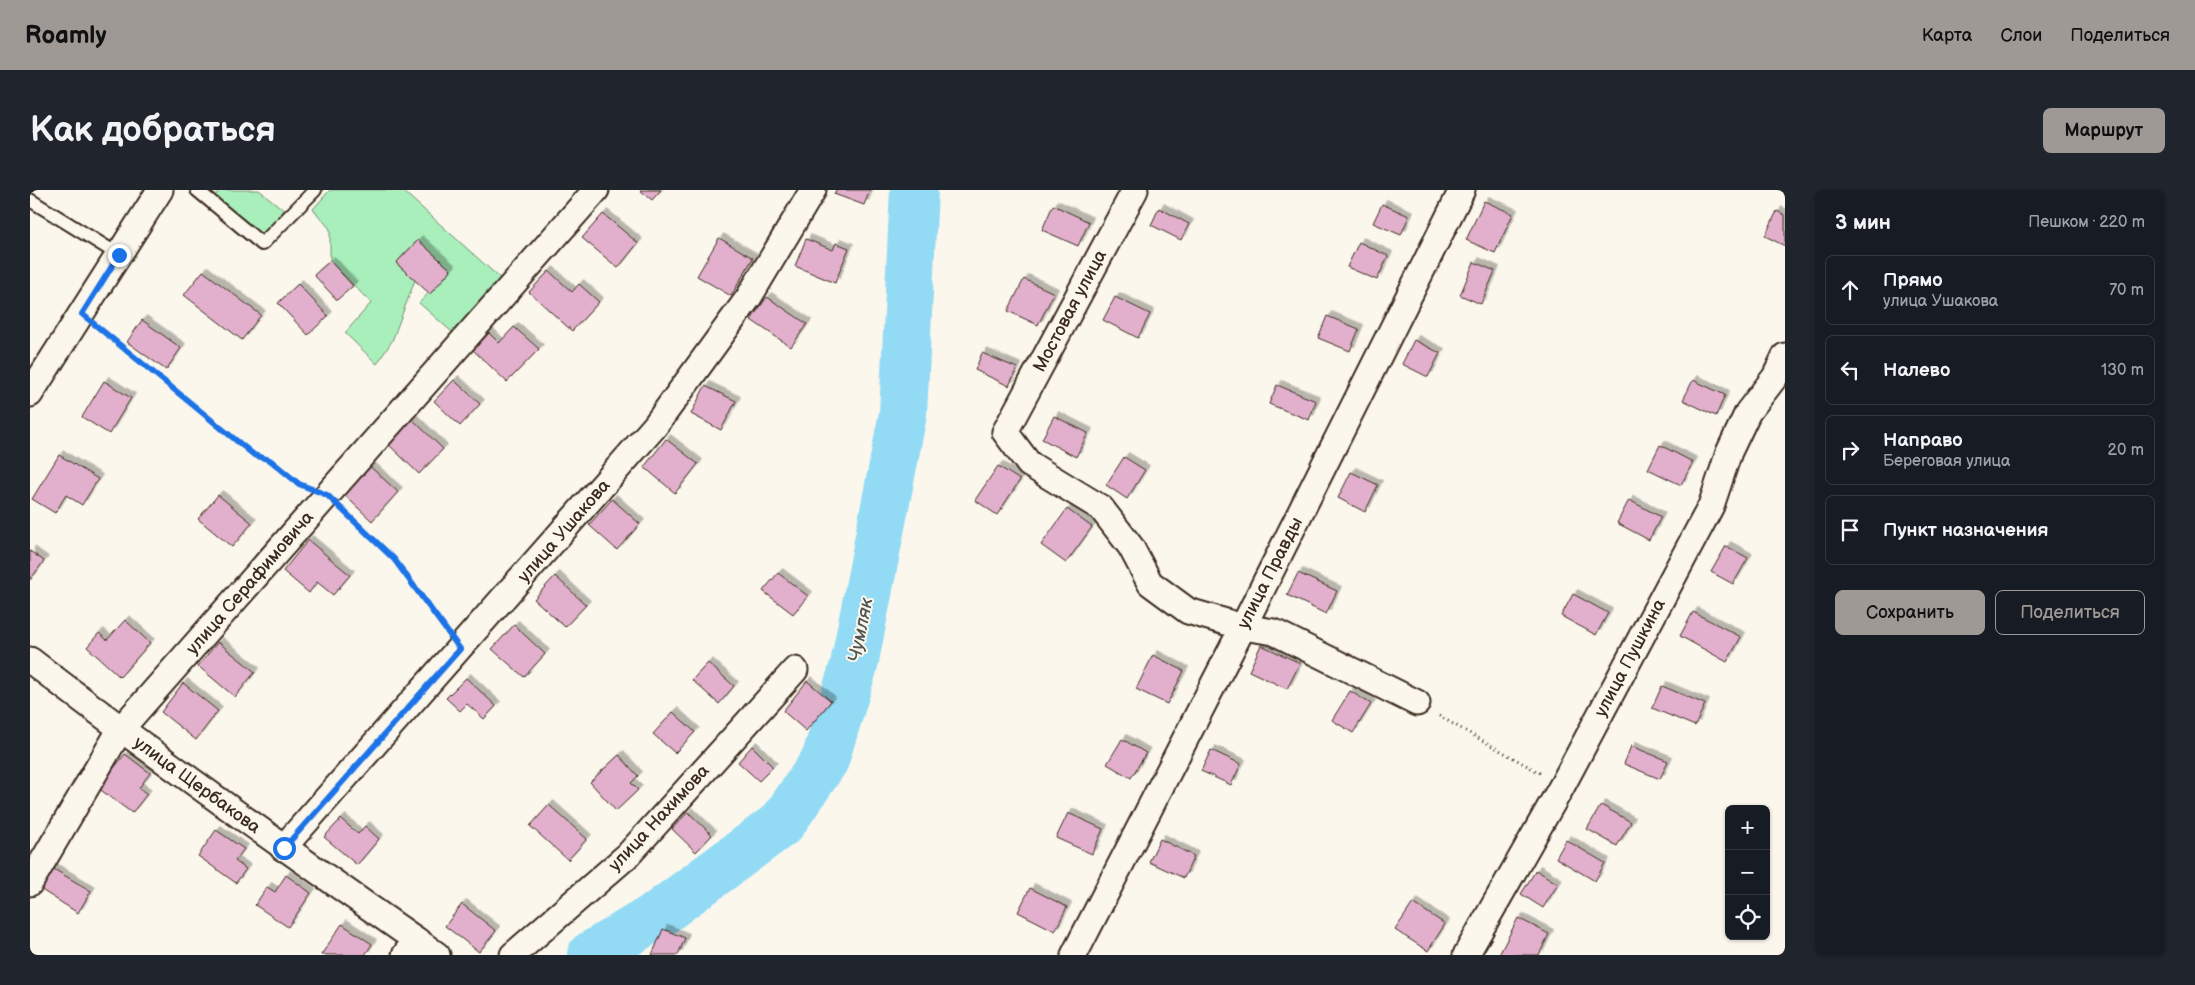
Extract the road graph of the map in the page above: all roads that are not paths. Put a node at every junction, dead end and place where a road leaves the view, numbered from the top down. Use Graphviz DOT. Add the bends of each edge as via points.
graph roads {
  1 [pos="160,190"];
  2 [pos="197,190"];
  3 [pos="315,190"];
  4 [pos="596,190"];
  5 [pos="814,190"];
  6 [pos="1135,190"];
  7 [pos="1462,190"];
  8 [pos="30,200"];
  9 [pos="119,255"];
  10 [pos="1782,372"];
  11 [pos="30,394"];
  12 [pos="1243,627"];
  13 [pos="30,660"];
  14 [pos="795,670"];
  15 [pos="1417,703"];
  16 [pos="120,730"];
  17 [pos="284,848"];
  18 [pos="30,883"];
  19 [pos="410,948"];
  20 [pos="437,955"];
  21 [pos="513,955"];
  22 [pos="1074,955"];
  23 [pos="1466,955"];
  1 -- 9 [label="street"];
  2 -- 3 [label="lane" via="262,244"];
  4 -- 16 [label="street, улица Серафимовича"];
  5 -- 17 [label="street, улица Ушакова" via="749,297 655,426"];
  6 -- 12 [label="street, Мостовая улица" via="1005,432 1029,464 1101,508 1131,546 1150,583 1188,611"];
  7 -- 12 [label="street, улица Правды"];
  8 -- 9 [label="lane"];
  9 -- 11 [label="street"];
  10 -- 23 [label="street, улица Пушкина" via="1748,412 1729,452 1711,506 1562,786"];
  12 -- 15 [label="street" via="1274,632"];
  12 -- 22 [label="street, улица Правды"];
  13 -- 16 [label="street, улица Щербакова"];
  14 -- 21 [label="street, улица Нахимова" via="628,855"];
  16 -- 17 [label="street, улица Щербакова"];
  16 -- 18 [label="street, улица Серафимовича"];
  17 -- 19 [label="street, улица Щербакова"];
  19 -- 20 [label="street"];
}
